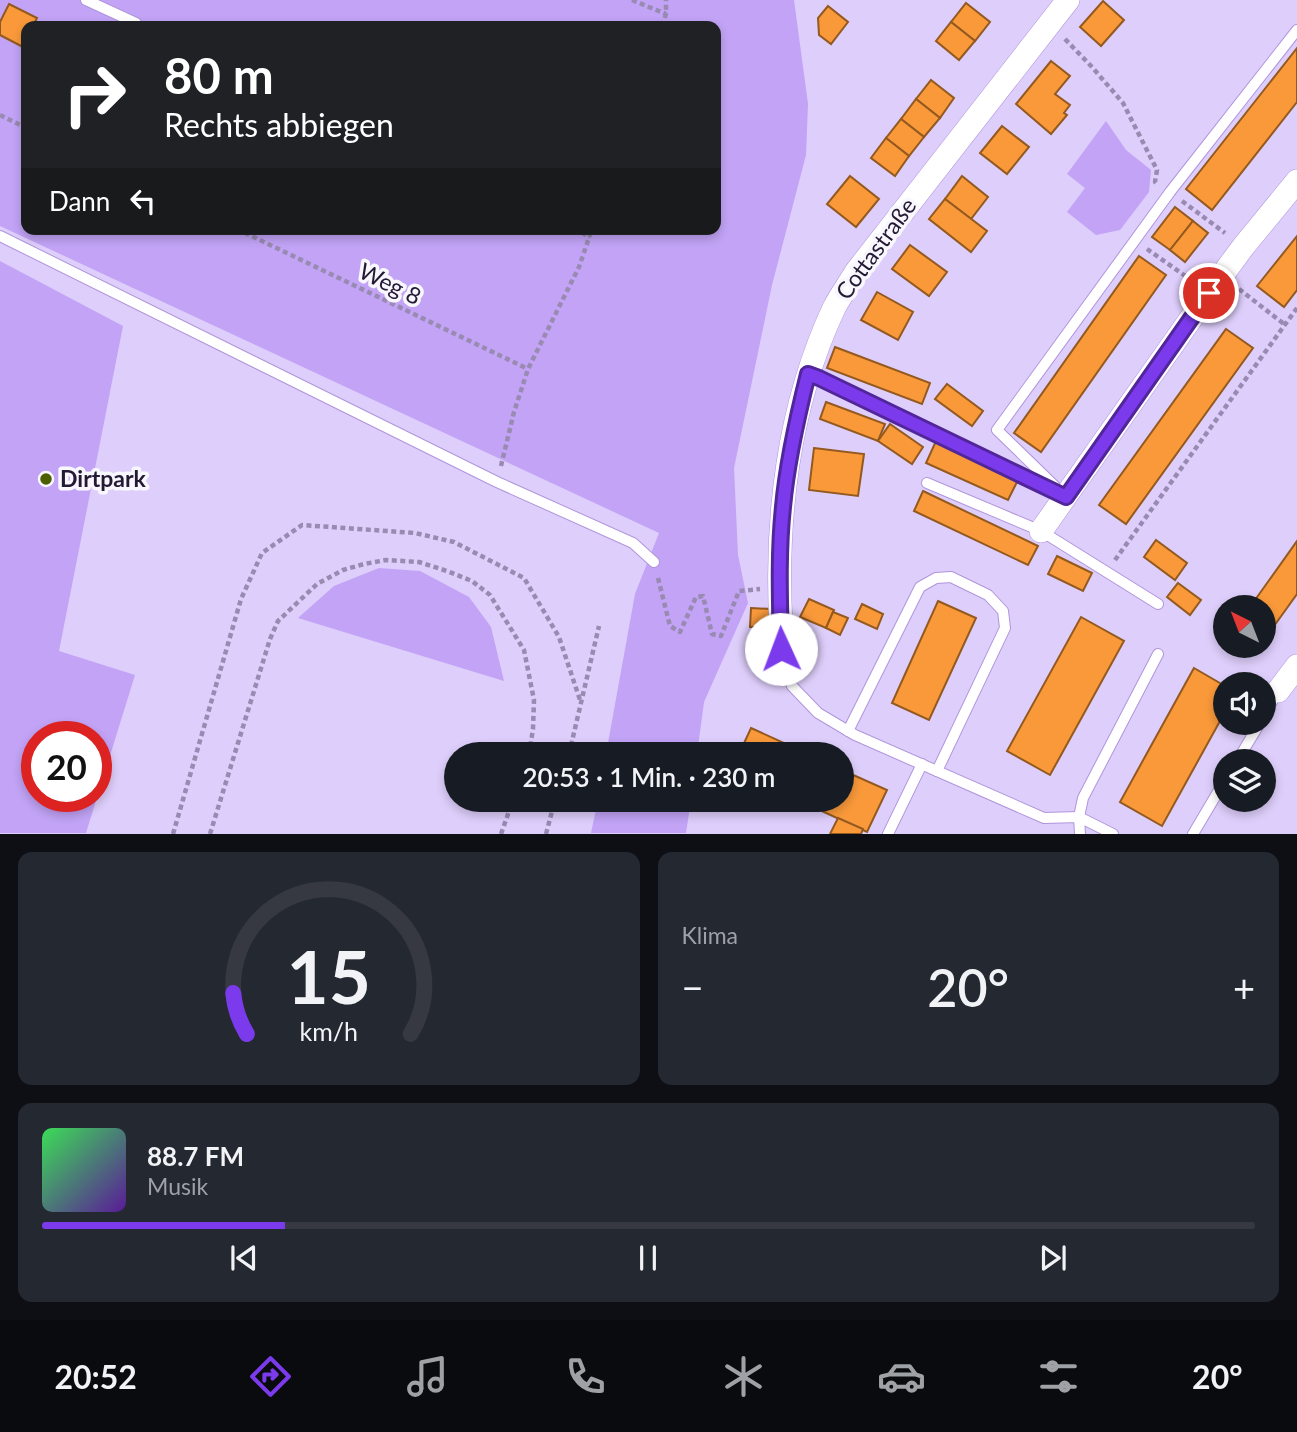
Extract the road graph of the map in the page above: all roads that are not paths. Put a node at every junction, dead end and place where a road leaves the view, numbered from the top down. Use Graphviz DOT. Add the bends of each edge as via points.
graph roads {
  1 [pos="86,0"];
  2 [pos="1068,0"];
  3 [pos="132,21"];
  4 [pos="1297,30"];
  5 [pos="1297,181"];
  6 [pos="0,236"];
  7 [pos="808,374"];
  8 [pos="927,483"];
  9 [pos="1066,497"];
  10 [pos="1041,531"];
  11 [pos="654,562"];
  12 [pos="1158,604"];
  13 [pos="781,626"];
  14 [pos="1158,654"];
  15 [pos="1297,666"];
  16 [pos="1278,691"];
  17 [pos="1276,695"];
  18 [pos="848,731"];
  19 [pos="922,764"];
  20 [pos="937,771"];
  21 [pos="1213,800"];
  22 [pos="1079,817"];
  23 [pos="888,834"];
  24 [pos="1080,834"];
  25 [pos="1113,834"];
  26 [pos="1193,834"];
  1 -- 3 [label="lane"];
  2 -- 7 [label="street, Cottastraße" via="856,272 835,306"];
  4 -- 9 [label="lane" via="1170,192 997,430"];
  5 -- 9 [label="street" via="1215,284"];
  6 -- 11 [label="lane" via="498,482 633,543"];
  7 -- 9 [label="lane"];
  7 -- 13 [label="street, Cottastraße" via="782,508"];
  8 -- 10 [label="lane"];
  9 -- 10 [label="street"];
  10 -- 12 [label="lane"];
  13 -- 18 [label="lane" via="781,649 792,686 818,713"];
  14 -- 22 [label="lane" via="1083,798"];
  15 -- 16 [label="street"];
  16 -- 17 [label="lane"];
  18 -- 19 [label="lane"];
  18 -- 20 [label="lane" via="920,587 951,578 988,595 1003,611 1005,628"];
  19 -- 20 [label="lane"];
  19 -- 23 [label="lane"];
  20 -- 22 [label="lane" via="1044,818"];
  21 -- 26 [label="lane"];
  22 -- 24 [label="lane"];
  22 -- 25 [label="lane"];
}
